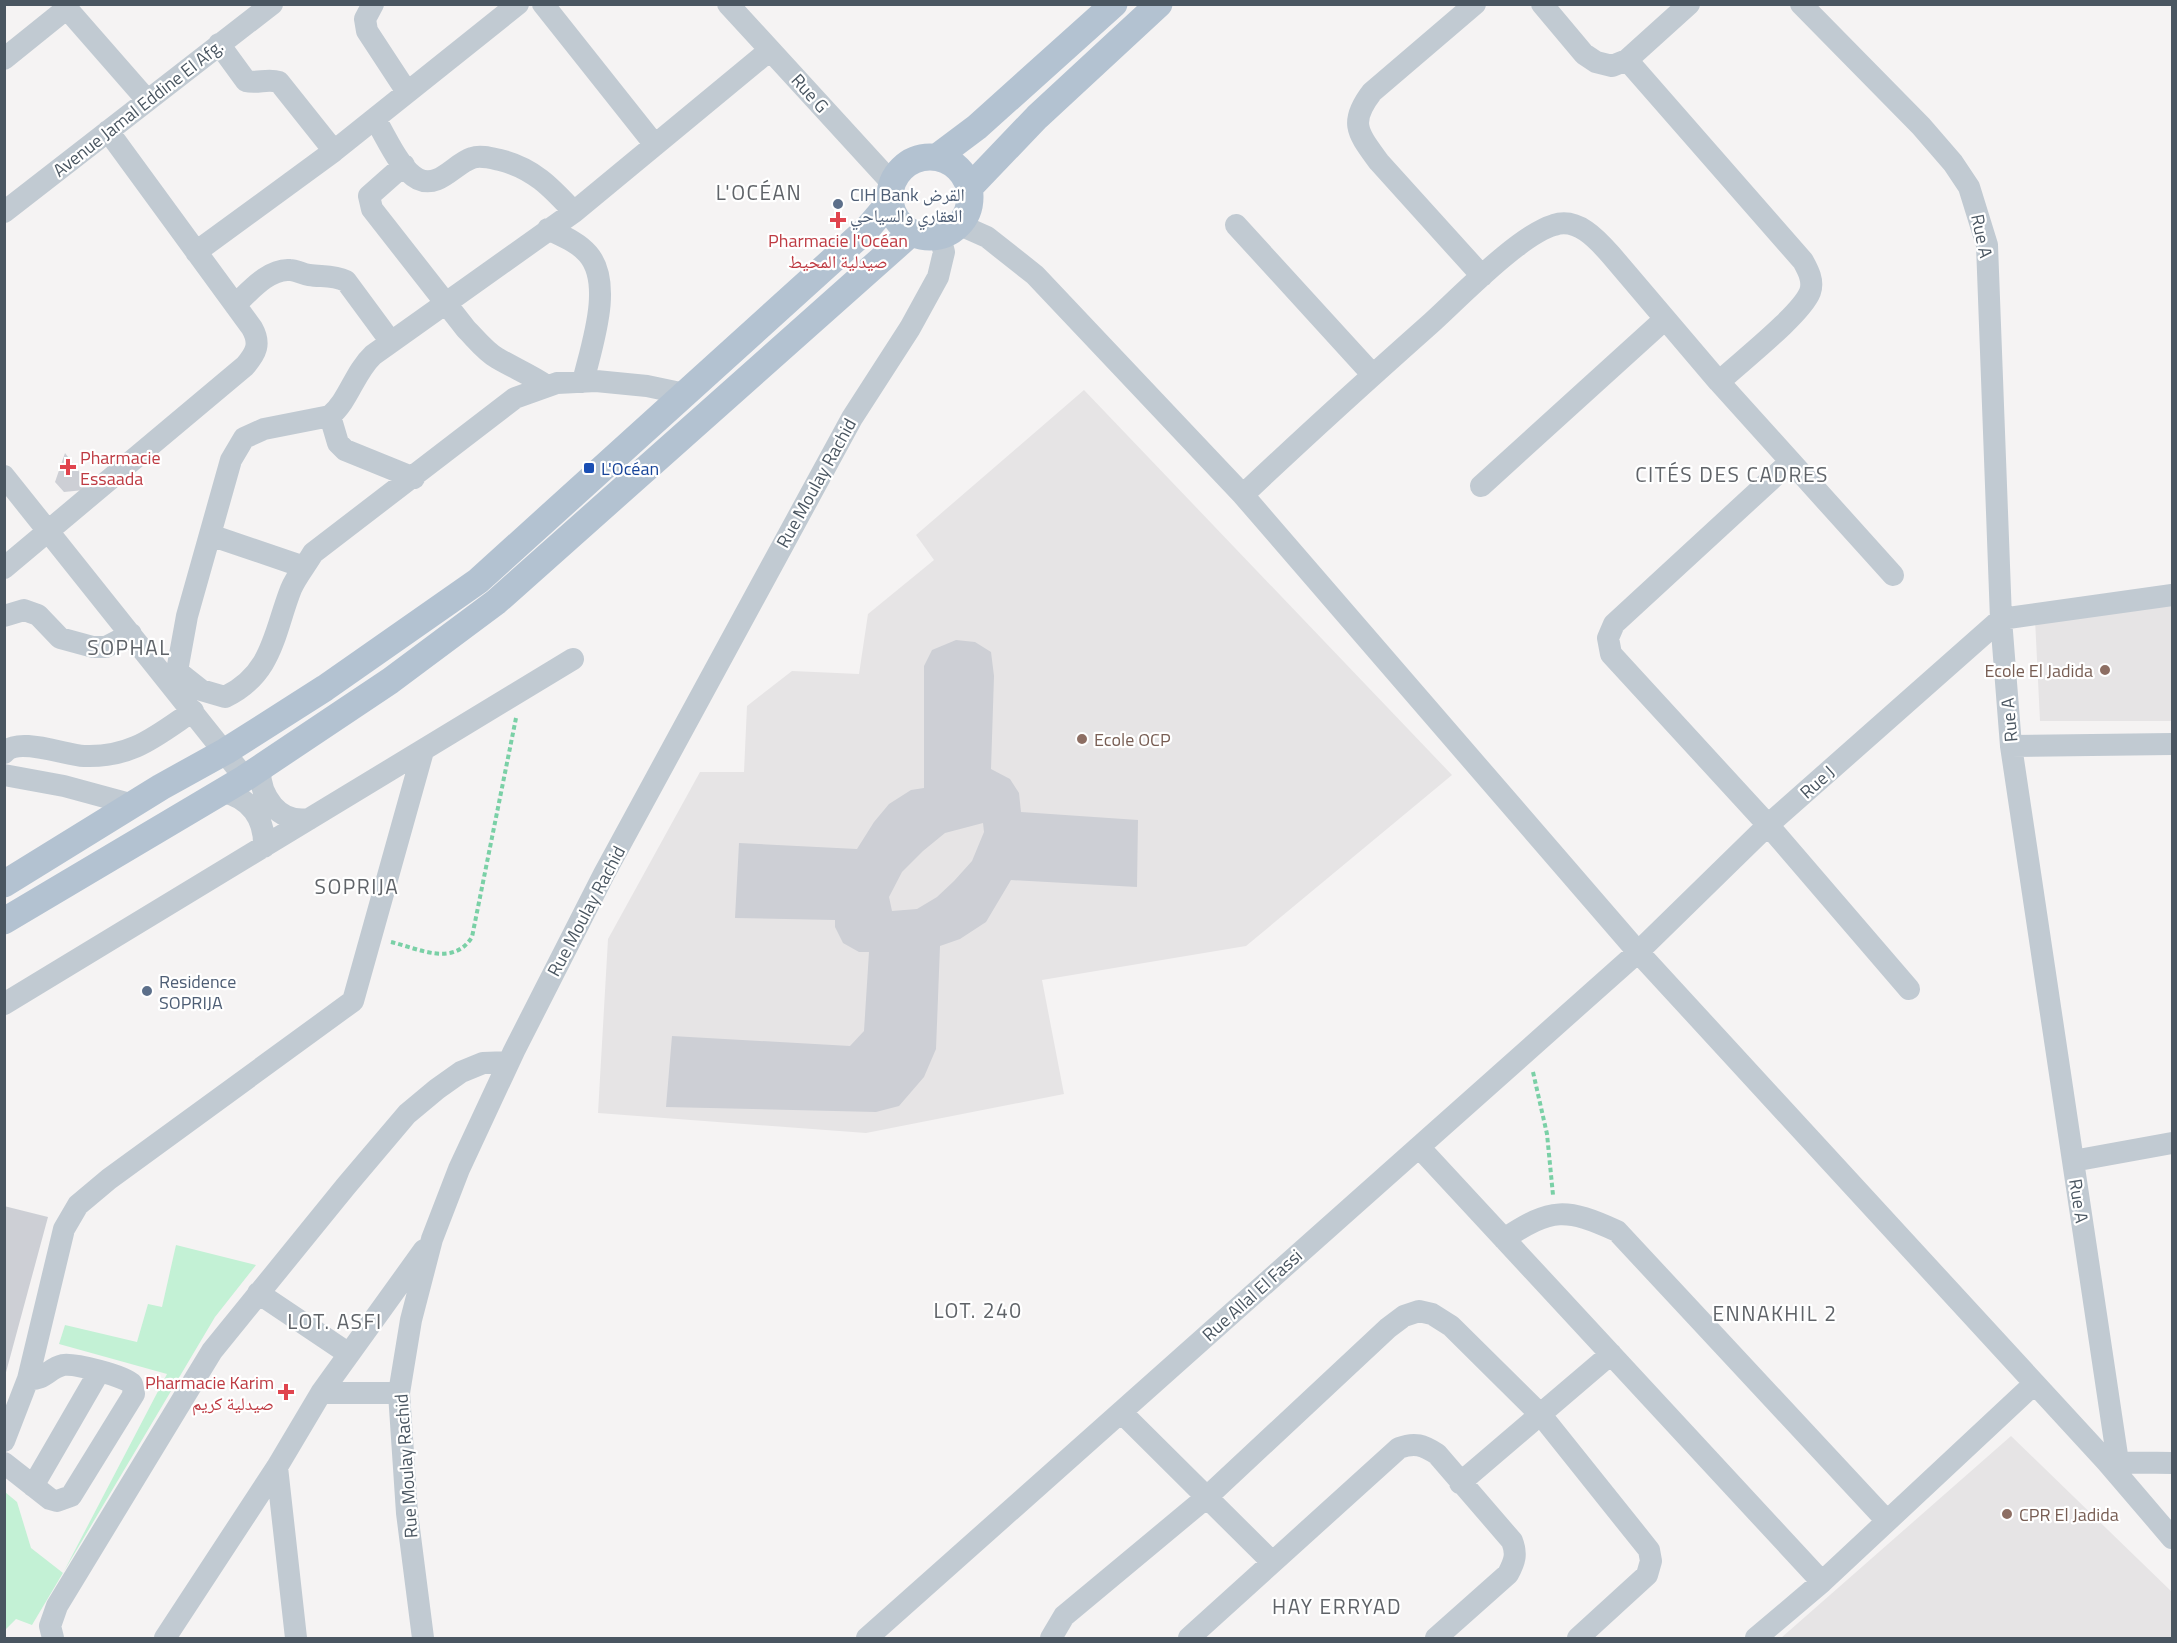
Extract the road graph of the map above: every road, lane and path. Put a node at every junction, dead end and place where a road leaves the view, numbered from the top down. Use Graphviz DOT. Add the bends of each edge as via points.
graph roads {
  1 [pos="373,4"];
  2 [pos="518,4"];
  3 [pos="543,4"];
  4 [pos="728,4"];
  5 [pos="1114,4"];
  6 [pos="1159,4"];
  7 [pos="1475,4"];
  8 [pos="1542,4"];
  9 [pos="1689,4"];
  10 [pos="1801,4"];
  11 [pos="271,5"];
  12 [pos="65,7"];
  13 [pos="219,44"];
  14 [pos="770,50"];
  15 [pos="4,59"];
  16 [pos="1627,60"];
  17 [pos="407,92"];
  18 [pos="147,100"];
  19 [pos="375,119"];
  20 [pos="108,131"];
  21 [pos="655,145"];
  22 [pos="334,151"];
  23 [pos="937,157"];
  24 [pos="404,165"];
  25 [pos="970,187"];
  26 [pos="891,192"];
  27 [pos="4,212"];
  28 [pos="574,212"];
  29 [pos="1236,225"];
  30 [pos="548,229"];
  31 [pos="950,231"];
  32 [pos="911,233"];
  33 [pos="196,252"];
  34 [pos="1482,276"];
  35 [pos="447,303"];
  36 [pos="235,305"];
  37 [pos="1665,319"];
  38 [pos="392,342"];
  39 [pos="1372,374"];
  40 [pos="583,382"];
  41 [pos="1719,382"];
  42 [pos="547,386"];
  43 [pos="685,394"];
  44 [pos="330,416"];
  45 [pos="1790,462"];
  46 [pos="4,476"];
  47 [pos="414,478"];
  48 [pos="1481,486"];
  49 [pos="1243,495"];
  50 [pos="49,531"];
  51 [pos="210,535"];
  52 [pos="304,567"];
  53 [pos="4,568"];
  54 [pos="1893,575"];
  55 [pos="2172,595"];
  56 [pos="4,616"];
  57 [pos="2001,619"];
  58 [pos="131,634"];
  59 [pos="573,659"];
  60 [pos="176,680"];
  61 [pos="521,690"];
  62 [pos="193,711"];
  63 [pos="2172,744"];
  64 [pos="2011,746"];
  65 [pos="226,751"];
  66 [pos="423,751"];
  67 [pos="4,753"];
  68 [pos="4,775"];
  69 [pos="243,779"];
  70 [pos="134,804"];
  71 [pos="309,819"];
  72 [pos="1768,825"];
  73 [pos="264,847"];
  74 [pos="4,884"];
  75 [pos="4,921"];
  76 [pos="370,937"];
  77 [pos="1638,952"];
  78 [pos="1909,989"];
  79 [pos="4,1004"];
  80 [pos="1525,1053"];
  81 [pos="509,1062"];
  82 [pos="2172,1143"];
  83 [pos="1419,1147"];
  84 [pos="2073,1161"];
  85 [pos="1555,1214"];
  86 [pos="432,1239"];
  87 [pos="1504,1239"];
  88 [pos="258,1293"];
  89 [pos="349,1354"];
  90 [pos="1611,1354"];
  91 [pos="99,1372"];
  92 [pos="28,1379"];
  93 [pos="2034,1384"];
  94 [pos="321,1393"];
  95 [pos="399,1393"];
  96 [pos="1121,1412"];
  97 [pos="1541,1415"];
  98 [pos="4,1441"];
  99 [pos="2113,1462"];
  100 [pos="4,1463"];
  101 [pos="2172,1463"];
  102 [pos="277,1467"];
  103 [pos="1460,1483"];
  104 [pos="33,1486"];
  105 [pos="1207,1497"];
  106 [pos="1887,1521"];
  107 [pos="2172,1538"];
  108 [pos="1272,1562"];
  109 [pos="1822,1582"];
  110 [pos="52,1638"];
  111 [pos="165,1638"];
  112 [pos="296,1638"];
  113 [pos="423,1638"];
  114 [pos="868,1638"];
  115 [pos="1051,1638"];
  116 [pos="1189,1638"];
  117 [pos="1436,1638"];
  118 [pos="1578,1638"];
  119 [pos="1756,1638"];
  1 -- 17 [label="street" via="365,19 367,31"];
  2 -- 17 [label="street"];
  3 -- 21 [label="street"];
  4 -- 14 [label="street, Rue G"];
  5 -- 23 [label="main road" via="977,127"];
  6 -- 25 [label="main road" via="1037,117"];
  7 -- 34 [label="street" via="1372,92 1359,109 1357,123 1379,162"];
  8 -- 16 [label="street" via="1590,58 1612,66"];
  9 -- 16 [label="street"];
  10 -- 57 [label="street, Rue A" via="1953,163 1969,187 1980,216 1989,276"];
  11 -- 13 [label="street, Avenue Jamal Eddine El Afg."];
  12 -- 15 [label="street"];
  12 -- 18 [label="street"];
  13 -- 18 [label="street, Avenue Jamal Eddine El Afg."];
  13 -- 22 [label="street" via="246,81 279,82"];
  14 -- 21 [label="street"];
  14 -- 26 [label="street, Rue G"];
  16 -- 41 [label="street" via="1810,273 1810,291 1801,307"];
  17 -- 19 [label="street"];
  18 -- 20 [label="street, Avenue Jamal Eddine El Afg."];
  19 -- 22 [label="street"];
  19 -- 24 [label="street"];
  20 -- 27 [label="street, Avenue Jamal Eddine El Afg."];
  20 -- 33 [label="street"];
  21 -- 28 [label="street"];
  22 -- 33 [label="street"];
  23 -- 25 [label="main road" via="958,168"];
  23 -- 26 [label="main road" via="912,161 902,168"];
  24 -- 28 [label="street" via="418,178 432,181 472,158 513,163 543,178"];
  24 -- 35 [label="street" via="374,190 369,204"];
  25 -- 31 [label="main road" via="970,207"];
  26 -- 32 [label="main road" via="901,225"];
  26 -- 43 [label="main road" via="867,229"];
  28 -- 30 [label="street"];
  29 -- 39 [label="street"];
  30 -- 35 [label="street"];
  30 -- 40 [label="street" via="587,253 596,266 600,311"];
  31 -- 32 [label="main road" via="930,238"];
  31 -- 49 [label="street" via="987,237 1035,275"];
  31 -- 81 [label="street, Rue Moulay Rachid" via="938,278 852,418 781,545 604,874"];
  32 -- 69 [label="main road" via="496,602 390,681"];
  33 -- 36 [label="street"];
  34 -- 37 [label="street" via="1555,224 1576,225 1594,237"];
  34 -- 39 [label="street"];
  35 -- 38 [label="street"];
  35 -- 42 [label="street" via="466,329 496,358"];
  36 -- 38 [label="street" via="279,271 336,276 346,281"];
  36 -- 50 [label="street" via="256,337 255,355"];
  37 -- 41 [label="street"];
  37 -- 48 [label="street"];
  38 -- 44 [label="street" via="363,364 338,409"];
  39 -- 49 [label="street"];
  40 -- 42 [label="street"];
  40 -- 43 [label="street" via="647,386"];
  41 -- 45 [label="street"];
  42 -- 47 [label="street" via="515,398"];
  43 -- 65 [label="main road" via="478,581 334,682"];
  44 -- 47 [label="street" via="338,443 345,450"];
  44 -- 51 [label="street" via="276,426 244,438 231,460"];
  45 -- 54 [label="street"];
  45 -- 72 [label="street" via="1628,610 1614,624 1608,638 1611,654"];
  46 -- 50 [label="street"];
  47 -- 52 [label="street" via="313,553"];
  49 -- 77 [label="street"];
  50 -- 53 [label="street"];
  50 -- 58 [label="street"];
  51 -- 52 [label="street"];
  51 -- 60 [label="street" via="187,616"];
  52 -- 60 [label="street" via="291,588 275,642 262,666 243,688 225,697"];
  55 -- 57 [label="street"];
  56 -- 58 [label="street" via="24,610 38,615 60,638 93,647 106,647"];
  57 -- 64 [label="street, Rue A"];
  57 -- 72 [label="street, Rue J"];
  58 -- 60 [label="street"];
  59 -- 61 [label="street"];
  60 -- 62 [label="street"];
  61 -- 66 [label="street"];
  61 -- 76 [label="path" via="476,923 468,943 453,954 438,954"];
  62 -- 65 [label="street"];
  62 -- 67 [label="street" via="139,747 114,756 60,754 25,746 15,746"];
  63 -- 64 [label="street"];
  64 -- 84 [label="street, Rue A"];
  65 -- 69 [label="street"];
  65 -- 70 [label="main road"];
  66 -- 71 [label="street"];
  66 -- 76 [label="street"];
  68 -- 70 [label="street"];
  69 -- 71 [label="street" via="259,781 271,803 289,818"];
  69 -- 73 [label="street" via="242,798 256,812"];
  69 -- 75 [label="main road"];
  70 -- 74 [label="main road"];
  71 -- 73 [label="street"];
  72 -- 77 [label="street, Rue J"];
  72 -- 78 [label="street"];
  73 -- 79 [label="street"];
  76 -- 92 [label="street" via="357,992 343,1011 78,1205 64,1229"];
  77 -- 80 [label="street, Rue Allal El Fassi"];
  77 -- 93 [label="street"];
  80 -- 83 [label="street, Rue Allal El Fassi"];
  80 -- 85 [label="path" via="1546,1134"];
  81 -- 86 [label="street, Rue Moulay Rachid" via="459,1169"];
  81 -- 88 [label="street" via="483,1063 461,1072 407,1114"];
  82 -- 84 [label="street"];
  83 -- 87 [label="street"];
  83 -- 96 [label="street, Rue Allal El Fassi"];
  84 -- 99 [label="street, Rue A"];
  85 -- 87 [label="street" via="1531,1221"];
  85 -- 106 [label="street" via="1581,1215 1617,1231"];
  86 -- 89 [label="street"];
  86 -- 95 [label="street, Rue Moulay Rachid" via="411,1320"];
  87 -- 90 [label="street"];
  88 -- 89 [label="street"];
  88 -- 110 [label="street" via="212,1351 57,1606 50,1626"];
  89 -- 94 [label="street"];
  90 -- 97 [label="street"];
  90 -- 109 [label="street"];
  91 -- 92 [label="street" via="70,1364 41,1378"];
  91 -- 104 [label="street"];
  91 -- 104 [label="street" via="129,1380 134,1389 132,1398 71,1496 57,1501"];
  92 -- 98 [label="street"];
  93 -- 99 [label="street"];
  93 -- 106 [label="street"];
  94 -- 95 [label="street"];
  94 -- 102 [label="street"];
  95 -- 113 [label="street, Rue Moulay Rachid" via="406,1505"];
  96 -- 105 [label="street"];
  96 -- 114 [label="street, Rue Allal El Fassi"];
  97 -- 103 [label="street"];
  97 -- 105 [label="street" via="1451,1326 1419,1311 1388,1328"];
  97 -- 118 [label="street" via="1642,1539 1651,1561 1647,1575"];
  99 -- 101 [label="street"];
  99 -- 107 [label="street"];
  100 -- 104 [label="street"];
  102 -- 111 [label="street"];
  102 -- 112 [label="street"];
  103 -- 108 [label="street" via="1437,1454 1423,1445 1399,1449"];
  103 -- 117 [label="street" via="1512,1541 1515,1562 1499,1583"];
  105 -- 108 [label="street"];
  105 -- 115 [label="street" via="1064,1616"];
  106 -- 109 [label="street"];
  108 -- 116 [label="street"];
  109 -- 119 [label="street"];
}
